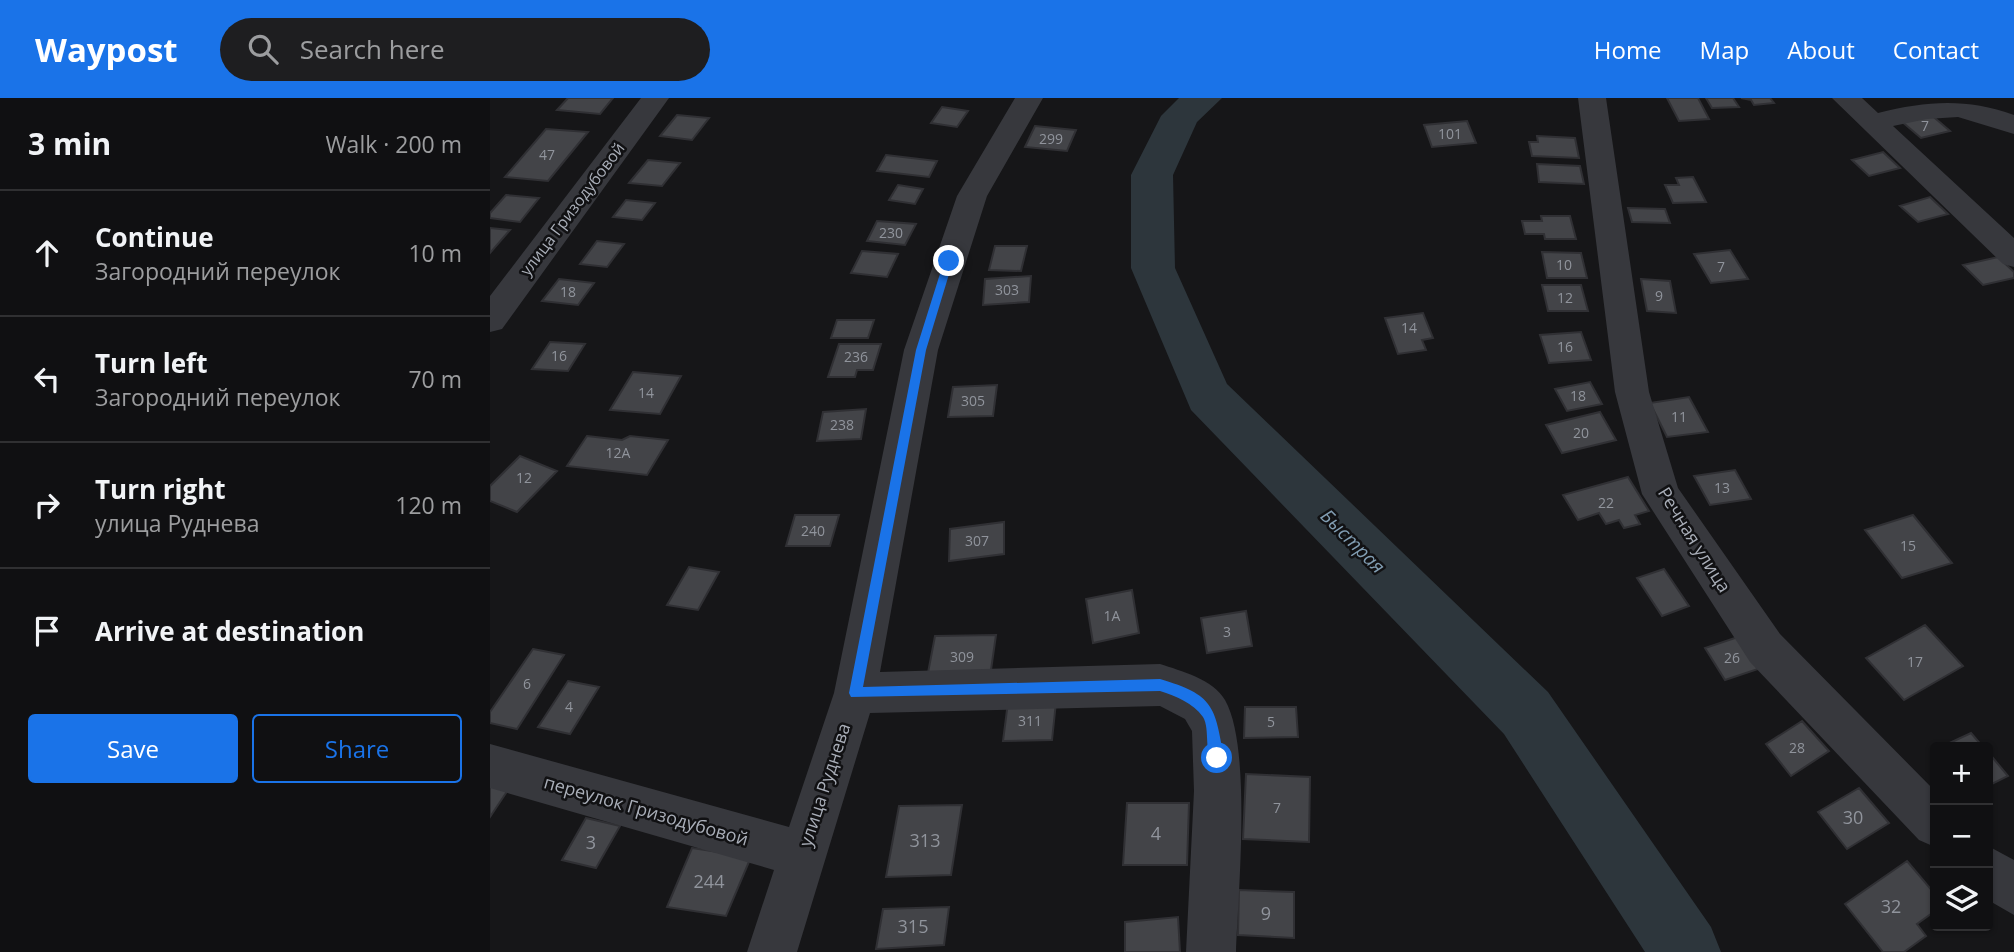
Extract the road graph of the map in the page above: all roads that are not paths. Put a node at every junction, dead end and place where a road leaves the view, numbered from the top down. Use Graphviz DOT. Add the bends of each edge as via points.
graph roads {
  1 [pos="655,98"];
  2 [pos="1029,98"];
  3 [pos="1592,98"];
  4 [pos="1846,98"];
  5 [pos="1871,123"];
  6 [pos="2014,125"];
  7 [pos="2014,256"];
  8 [pos="490,320"];
  9 [pos="855,693"];
  10 [pos="490,766"];
  11 [pos="1930,819"];
  12 [pos="803,855"];
  13 [pos="1993,874"];
  14 [pos="2014,891"];
  15 [pos="772,952"];
  16 [pos="1211,952"];
  1 -- 8 [label="street, улица Гризодубовой"];
  2 -- 9 [label="street, улица Руднева" via="972,197 921,350"];
  3 -- 11 [label="street, Речная улица" via="1632,392 1661,494 1765,648"];
  4 -- 5 [label="street"];
  5 -- 6 [label="street" via="1945,106 1985,112"];
  5 -- 7 [label="street"];
  9 -- 12 [label="street, улица Руднева"];
  9 -- 16 [label="street" via="1160,685 1185,693 1210,715 1217,758"];
  10 -- 12 [label="street, переулок Гризодубовой"];
  12 -- 15 [label="street, улица Руднева"];
  13 -- 14 [label="street"];
}
